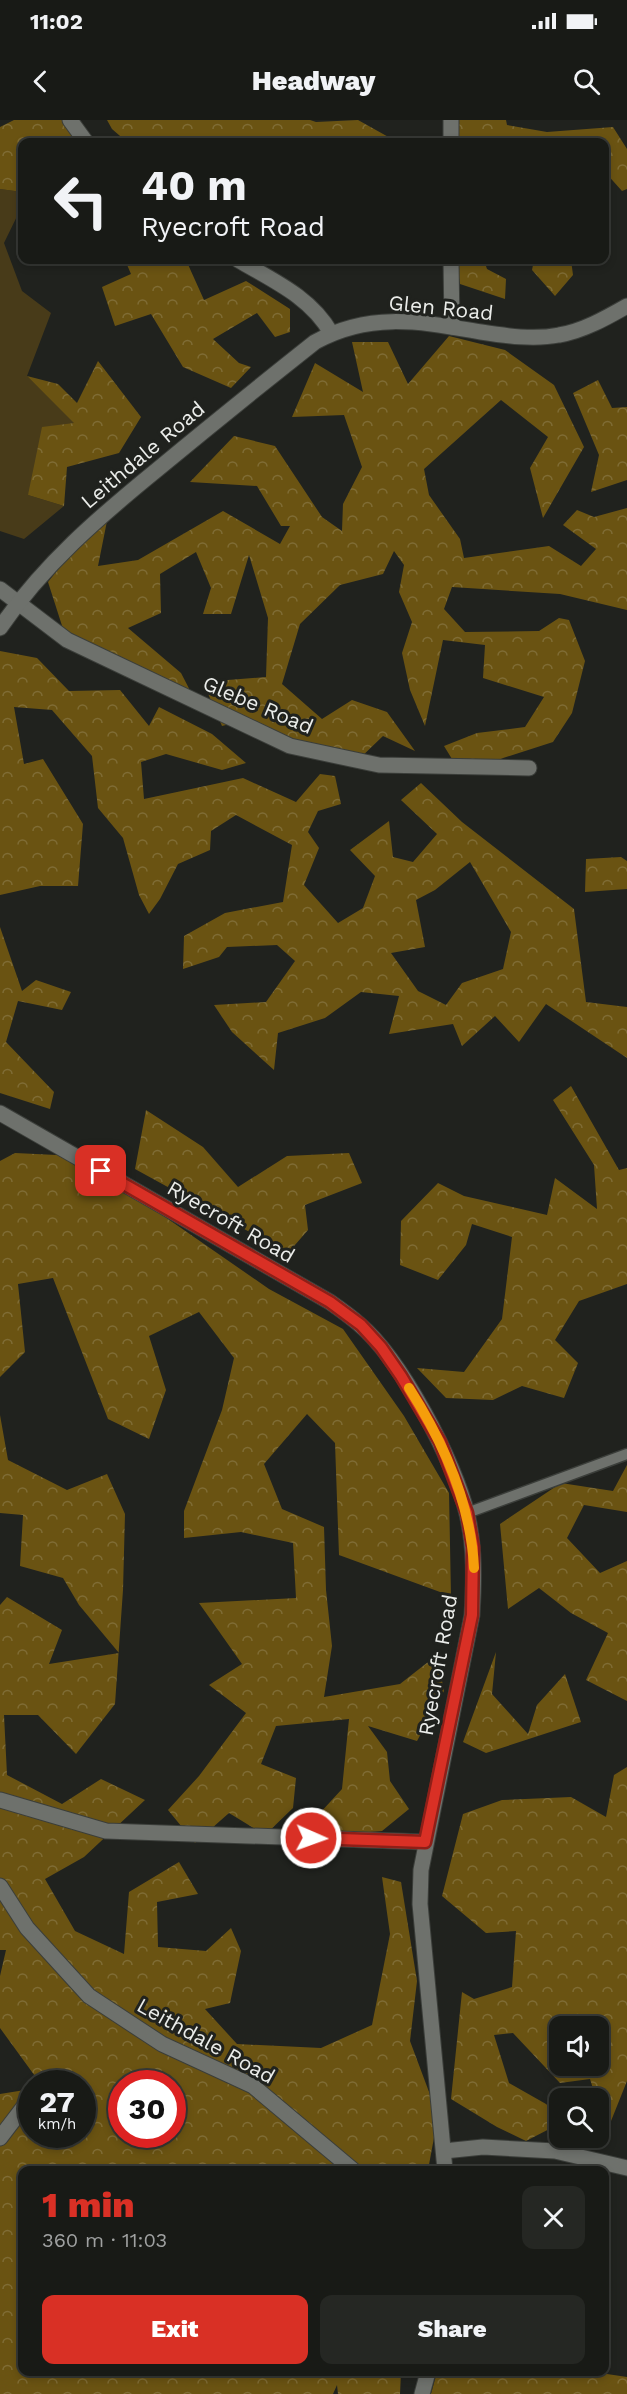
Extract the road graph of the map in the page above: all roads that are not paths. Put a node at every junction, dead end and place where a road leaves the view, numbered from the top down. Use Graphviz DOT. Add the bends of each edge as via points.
graph roads {
  1 [pos="70,120"];
  2 [pos="451,120"];
  3 [pos="83,138"];
  4 [pos="451,138"];
  5 [pos="245,264"];
  6 [pos="451,264"];
  7 [pos="627,306"];
  8 [pos="452,327"];
  9 [pos="332,333"];
  10 [pos="0,589"];
  11 [pos="18,602"];
  12 [pos="0,628"];
  13 [pos="529,768"];
  14 [pos="0,1113"];
  15 [pos="627,1454"];
  16 [pos="467,1513"];
  17 [pos="0,1800"];
  18 [pos="425,1842"];
  19 [pos="0,1886"];
  20 [pos="18,2114"];
  21 [pos="0,2138"];
  22 [pos="444,2151"];
  23 [pos="348,2166"];
  24 [pos="445,2166"];
  25 [pos="627,2168"];
  26 [pos="427,2376"];
  27 [pos="422,2394"];
  1 -- 3 [label="street"];
  2 -- 4 [label="street"];
  5 -- 9 [label="street" via="297,294"];
  6 -- 8 [label="street"];
  7 -- 8 [label="street, Glen Road" via="561,335 526,337"];
  8 -- 9 [label="street, Glen Road" via="391,321"];
  9 -- 11 [label="street, Leithdale Road" via="220,417 99,518 50,564"];
  10 -- 11 [label="street, Glebe Road"];
  11 -- 12 [label="street, Leithdale Road"];
  11 -- 13 [label="street, Glebe Road" via="67,640 290,746 379,765"];
  14 -- 16 [label="street, Ryecroft Road" via="330,1302 361,1325 381,1347 422,1409 440,1442"];
  15 -- 16 [label="lane"];
  16 -- 18 [label="street, Ryecroft Road" via="473,1547 472,1615"];
  17 -- 18 [label="street" via="106,1831"];
  18 -- 22 [label="street, Ryecroft Road" via="420,1904"];
  19 -- 23 [label="street, Leithdale Road" via="27,1928 89,1996 162,2044 253,2086"];
  20 -- 21 [label="street"];
  22 -- 24 [label="street, Ryecroft Road"];
  22 -- 25 [label="street" via="483,2147 555,2151"];
  26 -- 27 [label="street"];
}
